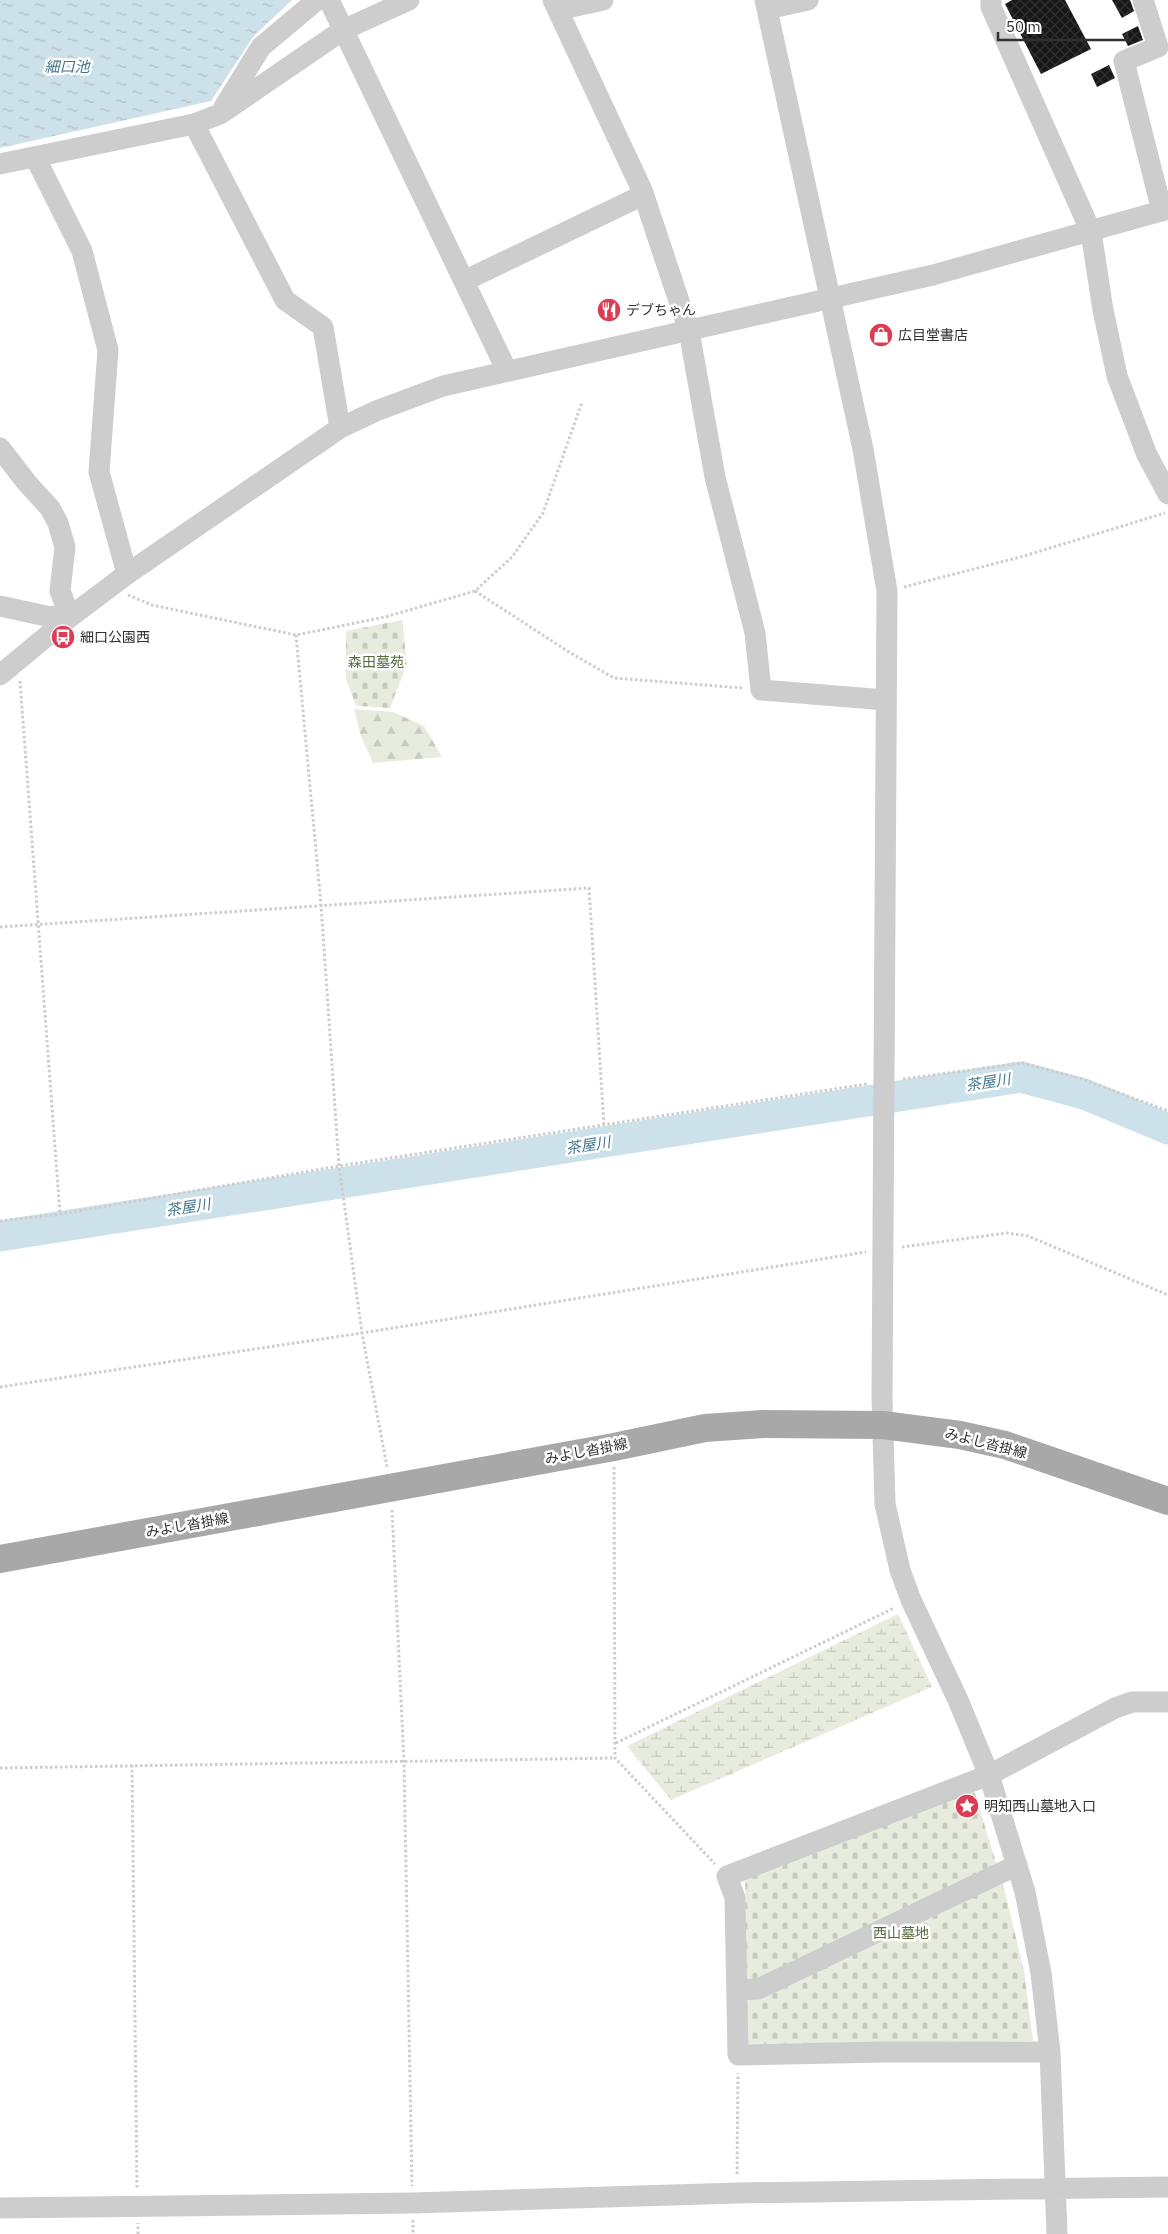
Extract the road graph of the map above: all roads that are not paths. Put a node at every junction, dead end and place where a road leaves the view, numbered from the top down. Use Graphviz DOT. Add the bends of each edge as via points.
graph roads {
  1 [pos="317,0"];
  2 [pos="329,0"];
  3 [pos="409,0"];
  4 [pos="603,0"];
  5 [pos="808,0"];
  6 [pos="991,0"];
  7 [pos="1143,0"];
  8 [pos="555,5"];
  9 [pos="766,5"];
  10 [pos="343,30"];
  11 [pos="1163,46"];
  12 [pos="220,114"];
  13 [pos="194,124"];
  14 [pos="35,157"];
  15 [pos="0,164"];
  16 [pos="643,195"];
  17 [pos="1165,210"];
  18 [pos="1091,232"];
  19 [pos="464,281"];
  20 [pos="831,299"];
  21 [pos="689,331"];
  22 [pos="507,371"];
  23 [pos="340,428"];
  24 [pos="0,448"];
  25 [pos="1168,494"];
  26 [pos="127,574"];
  27 [pos="0,606"];
  28 [pos="70,617"];
  29 [pos="0,675"];
  30 [pos="886,700"];
  31 [pos="883,1425"];
  32 [pos="1168,1500"];
  33 [pos="0,1559"];
  34 [pos="1168,1702"];
  35 [pos="989,1775"];
  36 [pos="1016,1865"];
  37 [pos="738,1990"];
  38 [pos="1050,2052"];
  39 [pos="1168,2187"];
  40 [pos="1056,2190"];
  41 [pos="0,2208"];
  42 [pos="1057,2234"];
  1 -- 12 [label="street" via="261,47"];
  2 -- 10 [label="street"];
  3 -- 10 [label="street"];
  4 -- 8 [label="street"];
  5 -- 9 [label="street"];
  6 -- 18 [label="street" via="991,7"];
  7 -- 11 [label="street"];
  8 -- 16 [label="street"];
  9 -- 20 [label="street"];
  10 -- 12 [label="street"];
  10 -- 19 [label="street"];
  11 -- 17 [label="street" via="1122,60"];
  12 -- 13 [label="street"];
  13 -- 14 [label="street"];
  13 -- 23 [label="street" via="285,300 323,327"];
  14 -- 15 [label="street"];
  14 -- 26 [label="street" via="82,251 108,350 98,472"];
  16 -- 19 [label="street"];
  16 -- 21 [label="street"];
  17 -- 18 [label="street"];
  18 -- 20 [label="street" via="932,276"];
  18 -- 25 [label="street" via="1117,376 1148,455"];
  19 -- 22 [label="street"];
  20 -- 21 [label="street"];
  20 -- 30 [label="street" via="863,448 887,591"];
  21 -- 22 [label="street"];
  21 -- 30 [label="street" via="716,477 755,633 761,690"];
  22 -- 23 [label="street" via="443,386"];
  23 -- 26 [label="street"];
  24 -- 28 [label="street" via="50,508 58,523 65,547 60,591"];
  26 -- 28 [label="street"];
  27 -- 28 [label="street" via="46,616"];
  28 -- 29 [label="street"];
  30 -- 31 [label="street"];
  31 -- 32 [label="main road, みよし沓掛線" via="1005,1445"];
  31 -- 33 [label="main road, みよし沓掛線" via="763,1424 704,1428"];
  31 -- 35 [label="street" via="885,1504 900,1570"];
  34 -- 35 [label="street" via="1132,1702 1115,1708"];
  35 -- 36 [label="street"];
  35 -- 37 [label="street" via="727,1876 735,1898"];
  36 -- 37 [label="street" via="758,1989"];
  36 -- 38 [label="street" via="1025,1892 1041,1973"];
  37 -- 38 [label="street" via="738,2055"];
  38 -- 40 [label="street"];
  39 -- 40 [label="street"];
  40 -- 41 [label="street" via="737,2192 412,2203"];
  40 -- 42 [label="street"];
}
